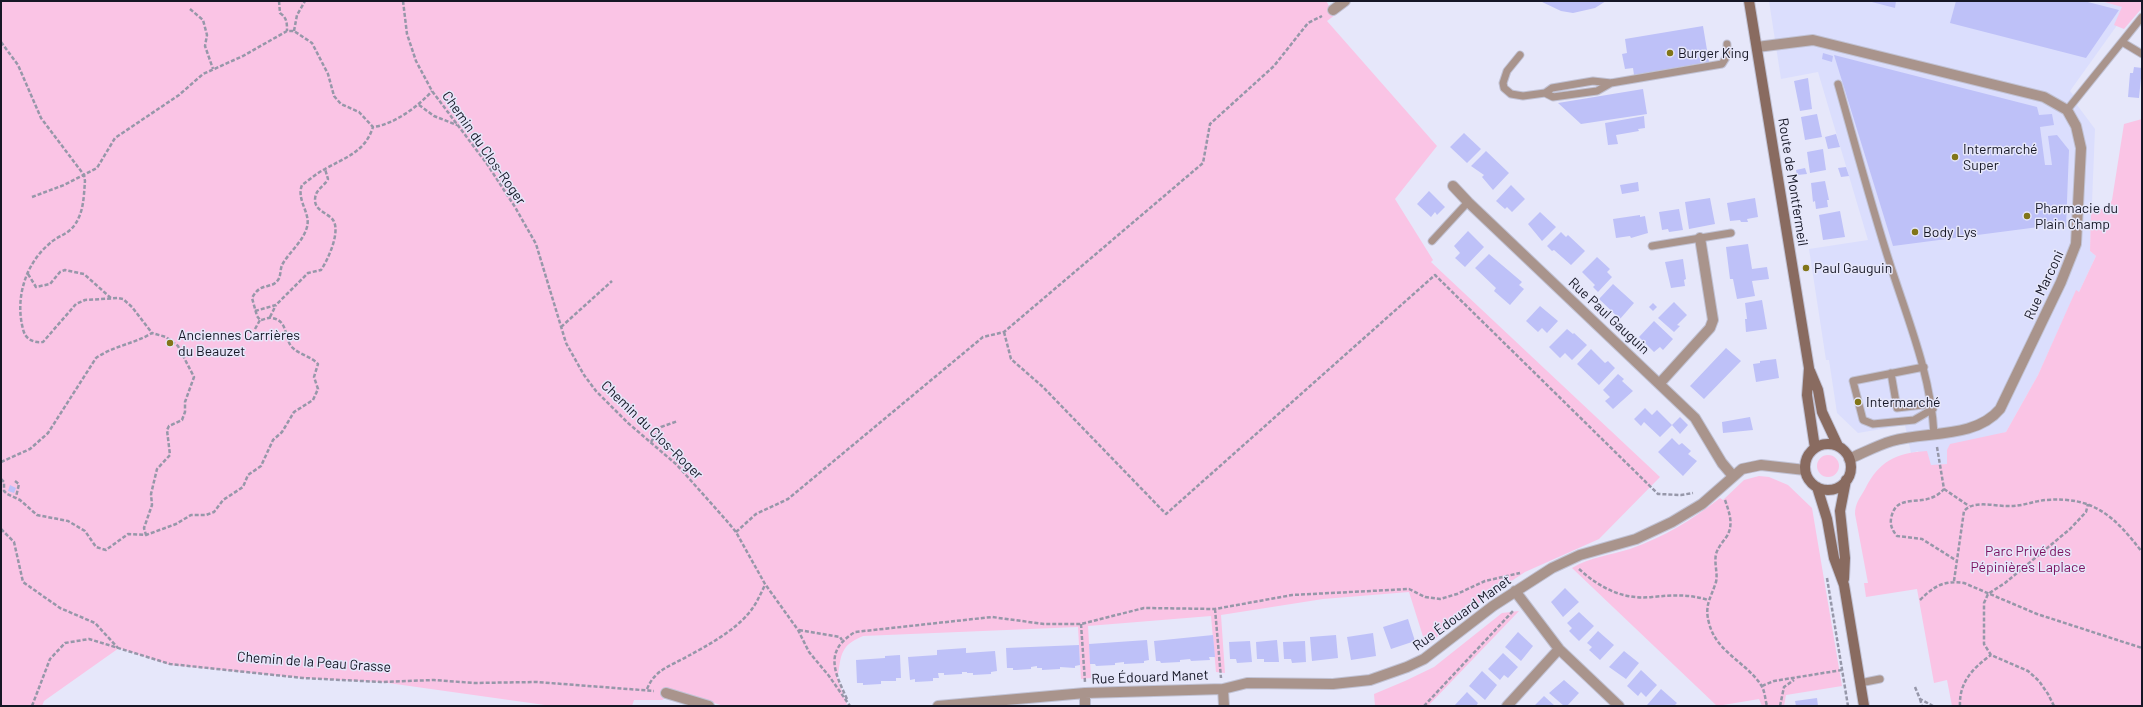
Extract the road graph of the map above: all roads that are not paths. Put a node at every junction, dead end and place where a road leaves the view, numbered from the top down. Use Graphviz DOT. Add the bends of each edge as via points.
graph roads {
  1 [pos="1345,1"];
  2 [pos="1749,1"];
  3 [pos="1333,10"];
  4 [pos="2142,17"];
  5 [pos="2122,42"];
  6 [pos="1727,44"];
  7 [pos="1757,47"];
  8 [pos="2142,54"];
  9 [pos="1520,55"];
  10 [pos="1611,83"];
  11 [pos="1838,84"];
  12 [pos="1545,93"];
  13 [pos="2068,110"];
  14 [pos="1453,186"];
  15 [pos="1468,202"];
  16 [pos="1732,233"];
  17 [pos="1700,238"];
  18 [pos="1432,241"];
  19 [pos="1652,246"];
  20 [pos="1924,367"];
  21 [pos="1809,368"];
  22 [pos="1890,373"];
  23 [pos="1660,384"];
  24 [pos="1932,407"];
  25 [pos="1934,434"];
  26 [pos="1838,446"];
  27 [pos="1815,448"];
  28 [pos="1849,459"];
  29 [pos="1805,470"];
  30 [pos="1733,476"];
  31 [pos="1846,480"];
  32 [pos="1818,487"];
  33 [pos="1844,585"];
  34 [pos="1515,591"];
  35 [pos="1559,649"];
  36 [pos="1880,679"];
  37 [pos="1860,683"];
  38 [pos="1223,689"];
  39 [pos="666,693"];
  40 [pos="1085,693"];
  41 [pos="709,706"];
  42 [pos="938,706"];
  43 [pos="1085,706"];
  44 [pos="1224,706"];
  45 [pos="1507,706"];
  46 [pos="1619,706"];
  47 [pos="1864,706"];
  1 -- 3 [label="street"];
  2 -- 7 [label="main road, Route de Montfermeil"];
  4 -- 5 [label="lane"];
  5 -- 8 [label="lane"];
  5 -- 13 [label="lane"];
  6 -- 10 [label="lane" via="1727,56 1722,64"];
  7 -- 13 [label="street" via="1812,40 2044,97"];
  7 -- 21 [label="main road, Route de Montfermeil"];
  9 -- 12 [label="lane" via="1507,72 1504,88 1517,96"];
  10 -- 12 [label="lane" via="1593,81 1552,88"];
  10 -- 12 [label="lane" via="1590,92 1553,97"];
  11 -- 20 [label="lane" via="1890,263"];
  13 -- 25 [label="street, Rue Marconi" via="2076,126 2081,148 2074,252 1994,417 1982,424"];
  14 -- 15 [label="street, Rue Paul Gauguin"];
  15 -- 18 [label="lane"];
  15 -- 23 [label="street, Rue Paul Gauguin"];
  16 -- 17 [label="lane"];
  17 -- 19 [label="lane"];
  17 -- 23 [label="street" via="1714,316 1710,328"];
  20 -- 22 [label="lane"];
  20 -- 24 [label="lane"];
  21 -- 26 [label="main road, Route de Montfermeil" via="1818,390 1822,412"];
  21 -- 27 [label="main road, Route de Montfermeil" via="1807,395"];
  22 -- 24 [label="lane" via="1897,408"];
  22 -- 24 [label="lane" via="1853,381 1863,420 1872,424 1914,420"];
  23 -- 30 [label="street, Rue Paul Gauguin" via="1695,418 1722,463"];
  24 -- 25 [label="lane"];
  25 -- 28 [label="street, Rue Marconi" via="1890,442"];
  26 -- 27 [label="main road" via="1822,445"];
  26 -- 28 [label="main road"];
  27 -- 29 [label="main road" via="1807,457"];
  28 -- 31 [label="main road"];
  29 -- 30 [label="street, Rue Édouard Manet" via="1752,466 1742,469"];
  29 -- 32 [label="main road" via="1811,483"];
  30 -- 34 [label="street, Rue Édouard Manet" via="1702,504 1672,522 1636,539 1568,560"];
  31 -- 32 [label="main road" via="1842,485 1830,489"];
  31 -- 33 [label="main road" via="1840,511"];
  32 -- 33 [label="main road" via="1834,558"];
  33 -- 37 [label="main road"];
  34 -- 35 [label="street"];
  34 -- 38 [label="street, Rue Édouard Manet" via="1436,651 1413,665 1389,674 1353,683 1247,683"];
  35 -- 45 [label="street"];
  35 -- 46 [label="street"];
  36 -- 37 [label="lane"];
  37 -- 47 [label="main road"];
  38 -- 40 [label="street, Rue Édouard Manet"];
  38 -- 44 [label="street"];
  39 -- 41 [label="street"];
  40 -- 42 [label="street, Rue Édouard Manet"];
  40 -- 43 [label="street"];
}
